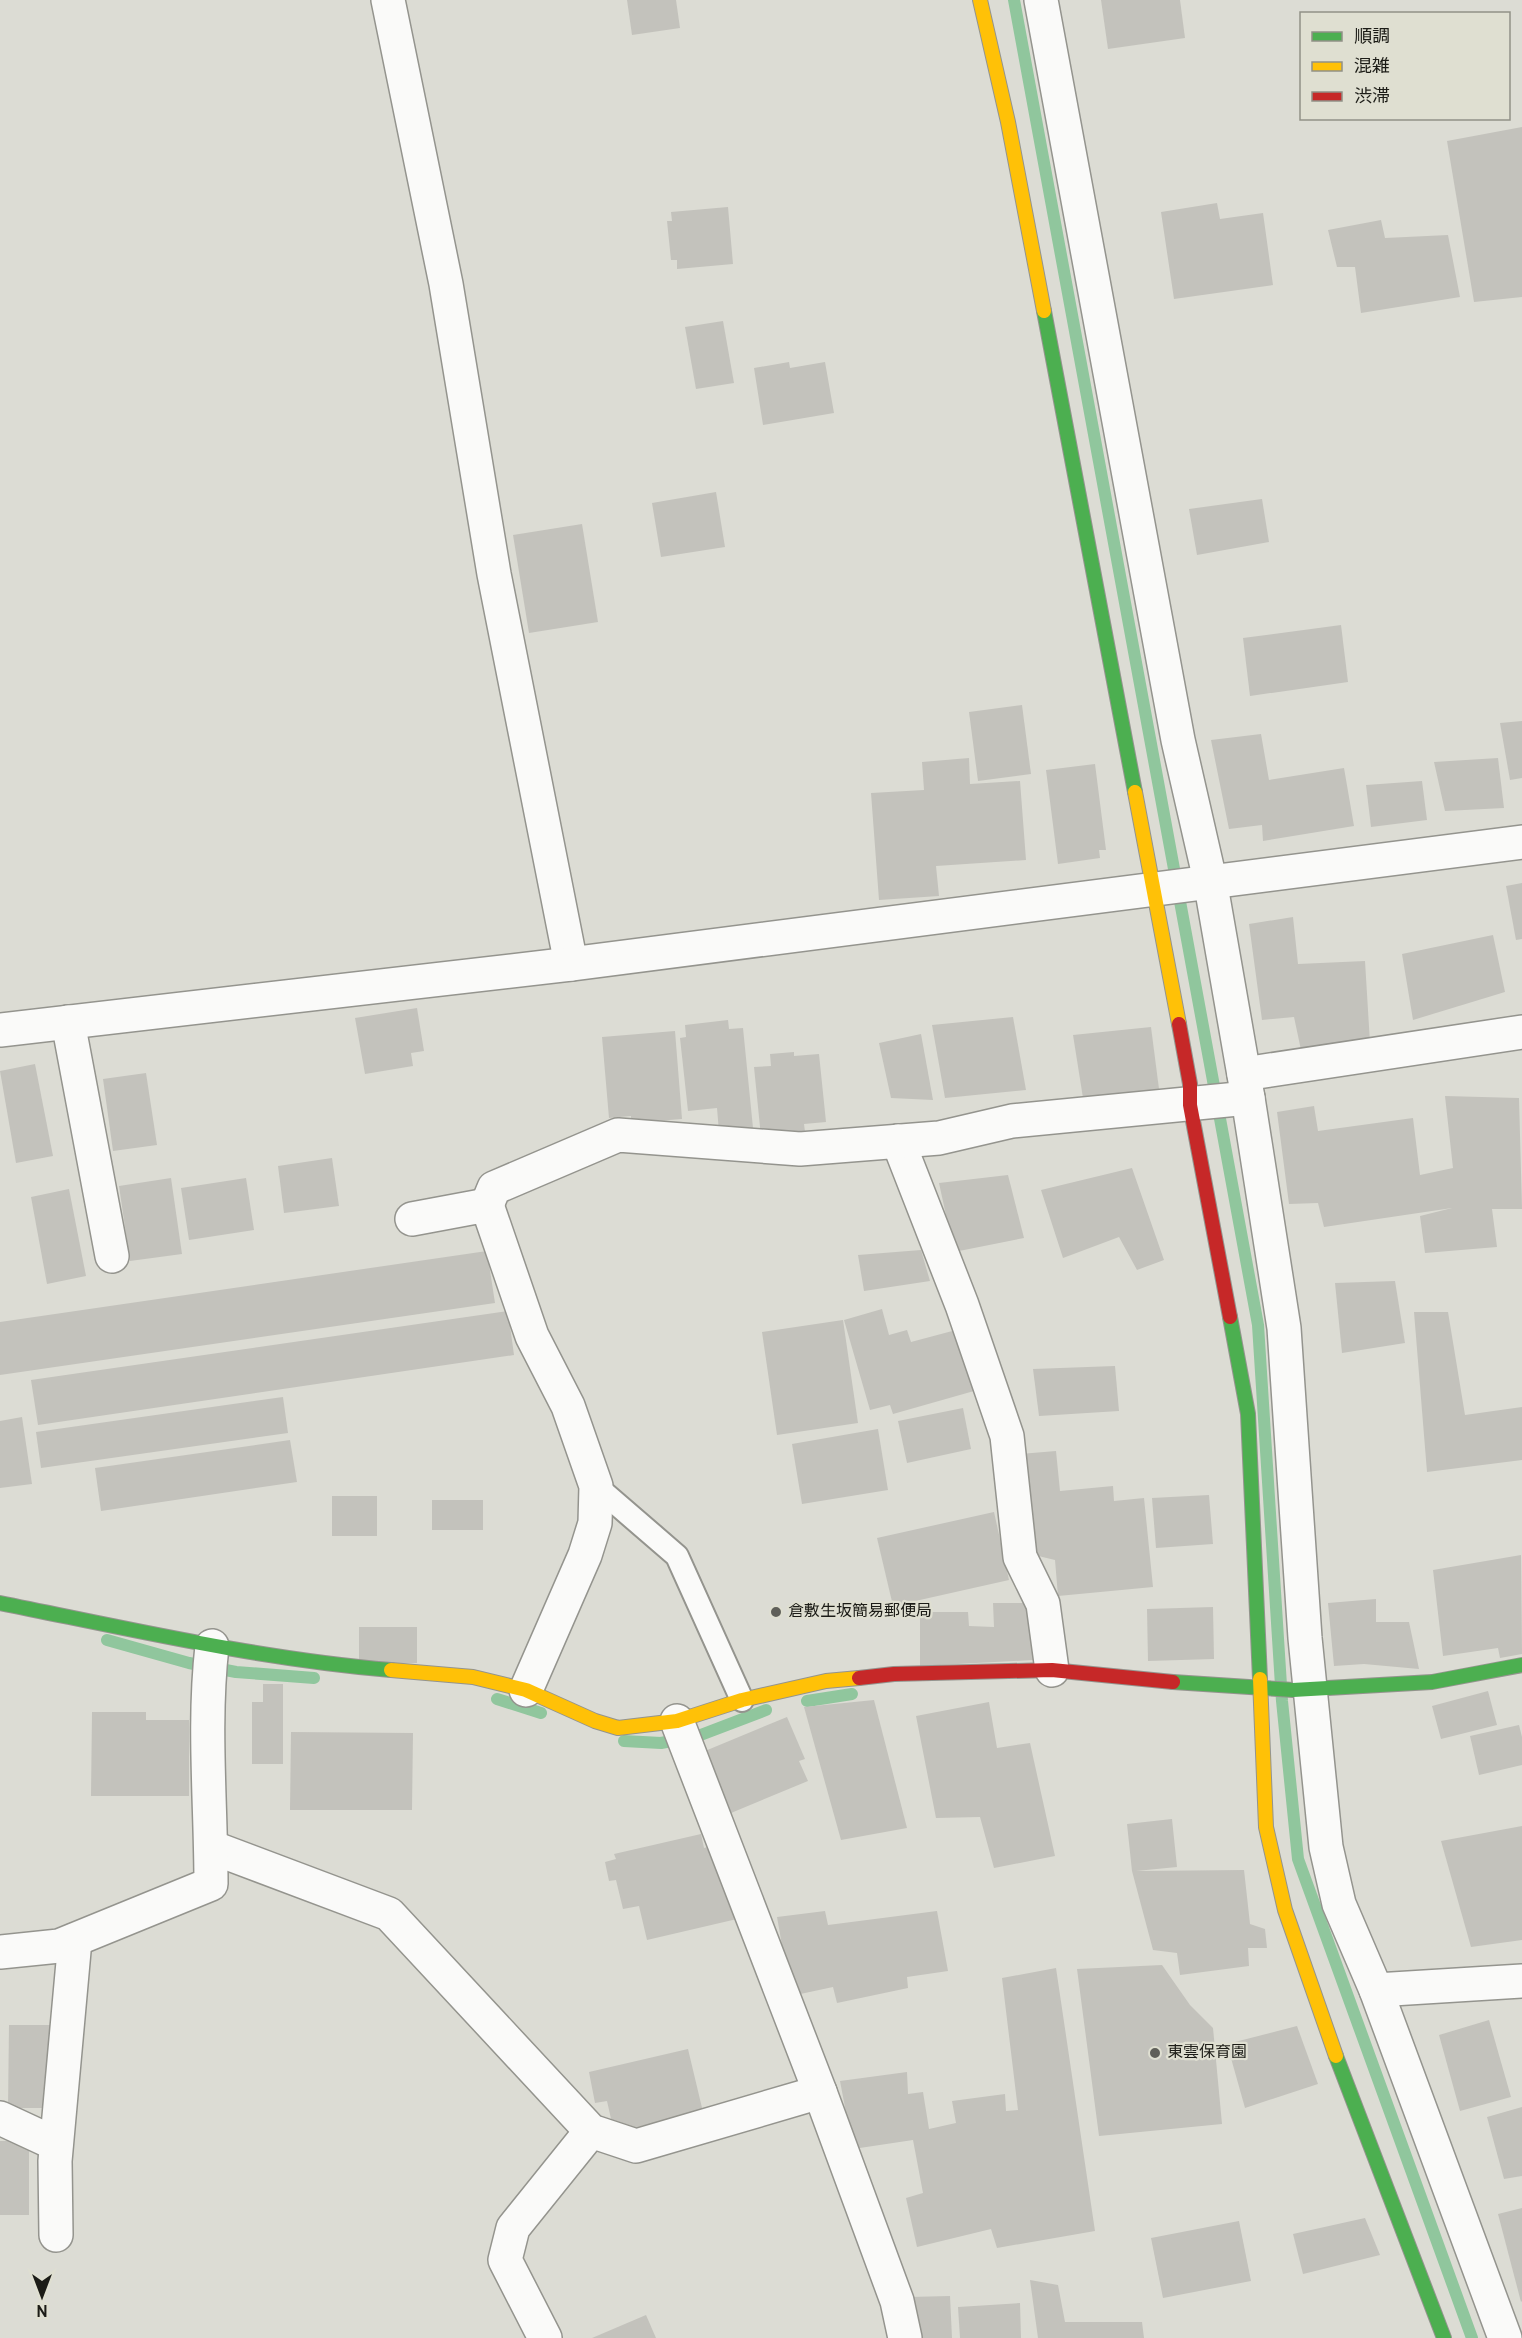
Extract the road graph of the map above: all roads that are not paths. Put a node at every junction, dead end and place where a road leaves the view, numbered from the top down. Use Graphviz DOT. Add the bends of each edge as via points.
graph roads {
  1 [pos="387,0"];
  2 [pos="980,0"];
  3 [pos="1041,0"];
  4 [pos="1522,842"];
  5 [pos="1182,885"];
  6 [pos="571,964"];
  7 [pos="68,1022"];
  8 [pos="0,1030"];
  9 [pos="1522,1032"];
  10 [pos="1224,1096"];
  11 [pos="898,1141"];
  12 [pos="487,1205"];
  13 [pos="412,1219"];
  14 [pos="112,1257"];
  15 [pos="596,1486"];
  16 [pos="0,1603"];
  17 [pos="210,1660"];
  18 [pos="1522,1665"];
  19 [pos="1052,1670"];
  20 [pos="1265,1689"];
  21 [pos="1302,1689"];
  22 [pos="526,1690"];
  23 [pos="742,1700"];
  24 [pos="681,1733"];
  25 [pos="211,1846"];
  26 [pos="75,1940"];
  27 [pos="0,1952"];
  28 [pos="1522,1981"];
  29 [pos="1376,1990"];
  30 [pos="820,2092"];
  31 [pos="0,2118"];
  32 [pos="591,2131"];
  33 [pos="56,2144"];
  34 [pos="56,2235"];
  35 [pos="544,2338"];
  36 [pos="905,2338"];
  37 [pos="1444,2338"];
  38 [pos="1505,2338"];
  1 -- 6 [label="street" via="446,284 494,574"];
  2 -- 5 [label="street"];
  3 -- 5 [label="street" via="1175,729"];
  4 -- 5 [label="street"];
  5 -- 6 [label="street"];
  5 -- 10 [label="street"];
  5 -- 10 [label="street" via="1190,1084"];
  6 -- 7 [label="street"];
  7 -- 8 [label="street"];
  7 -- 14 [label="street"];
  9 -- 10 [label="street"];
  10 -- 11 [label="street" via="1012,1121 939,1138"];
  10 -- 20 [label="street"];
  10 -- 21 [label="street" via="1284,1328"];
  11 -- 12 [label="street" via="800,1149 618,1135 494,1188"];
  11 -- 19 [label="street" via="962,1305 1007,1436 1020,1557 1043,1604"];
  12 -- 13 [label="street"];
  12 -- 15 [label="street" via="532,1336 568,1406"];
  15 -- 22 [label="street" via="596,1523"];
  15 -- 23 [label="lane" via="677,1556"];
  16 -- 17 [label="street"];
  17 -- 22 [label="street" via="473,1677"];
  17 -- 25 [label="street" via="207,1752"];
  18 -- 21 [label="street" via="1432,1682"];
  19 -- 20 [label="street"];
  19 -- 23 [label="street" via="894,1674 826,1681"];
  20 -- 21 [label="street"];
  20 -- 37 [label="street" via="1266,1827 1285,1910 1319,2011"];
  21 -- 29 [label="street" via="1326,1847 1339,1904"];
  22 -- 24 [label="street" via="618,1728"];
  23 -- 24 [label="street"];
  24 -- 30 [label="street"];
  25 -- 26 [label="street" via="211,1884"];
  25 -- 32 [label="street" via="389,1914"];
  26 -- 27 [label="street" via="59,1946"];
  26 -- 33 [label="street"];
  28 -- 29 [label="street"];
  29 -- 38 [label="street"];
  30 -- 32 [label="street" via="636,2146"];
  30 -- 36 [label="street" via="897,2301"];
  31 -- 33 [label="street"];
  32 -- 35 [label="street" via="513,2228 505,2260"];
  33 -- 34 [label="street"];
}
